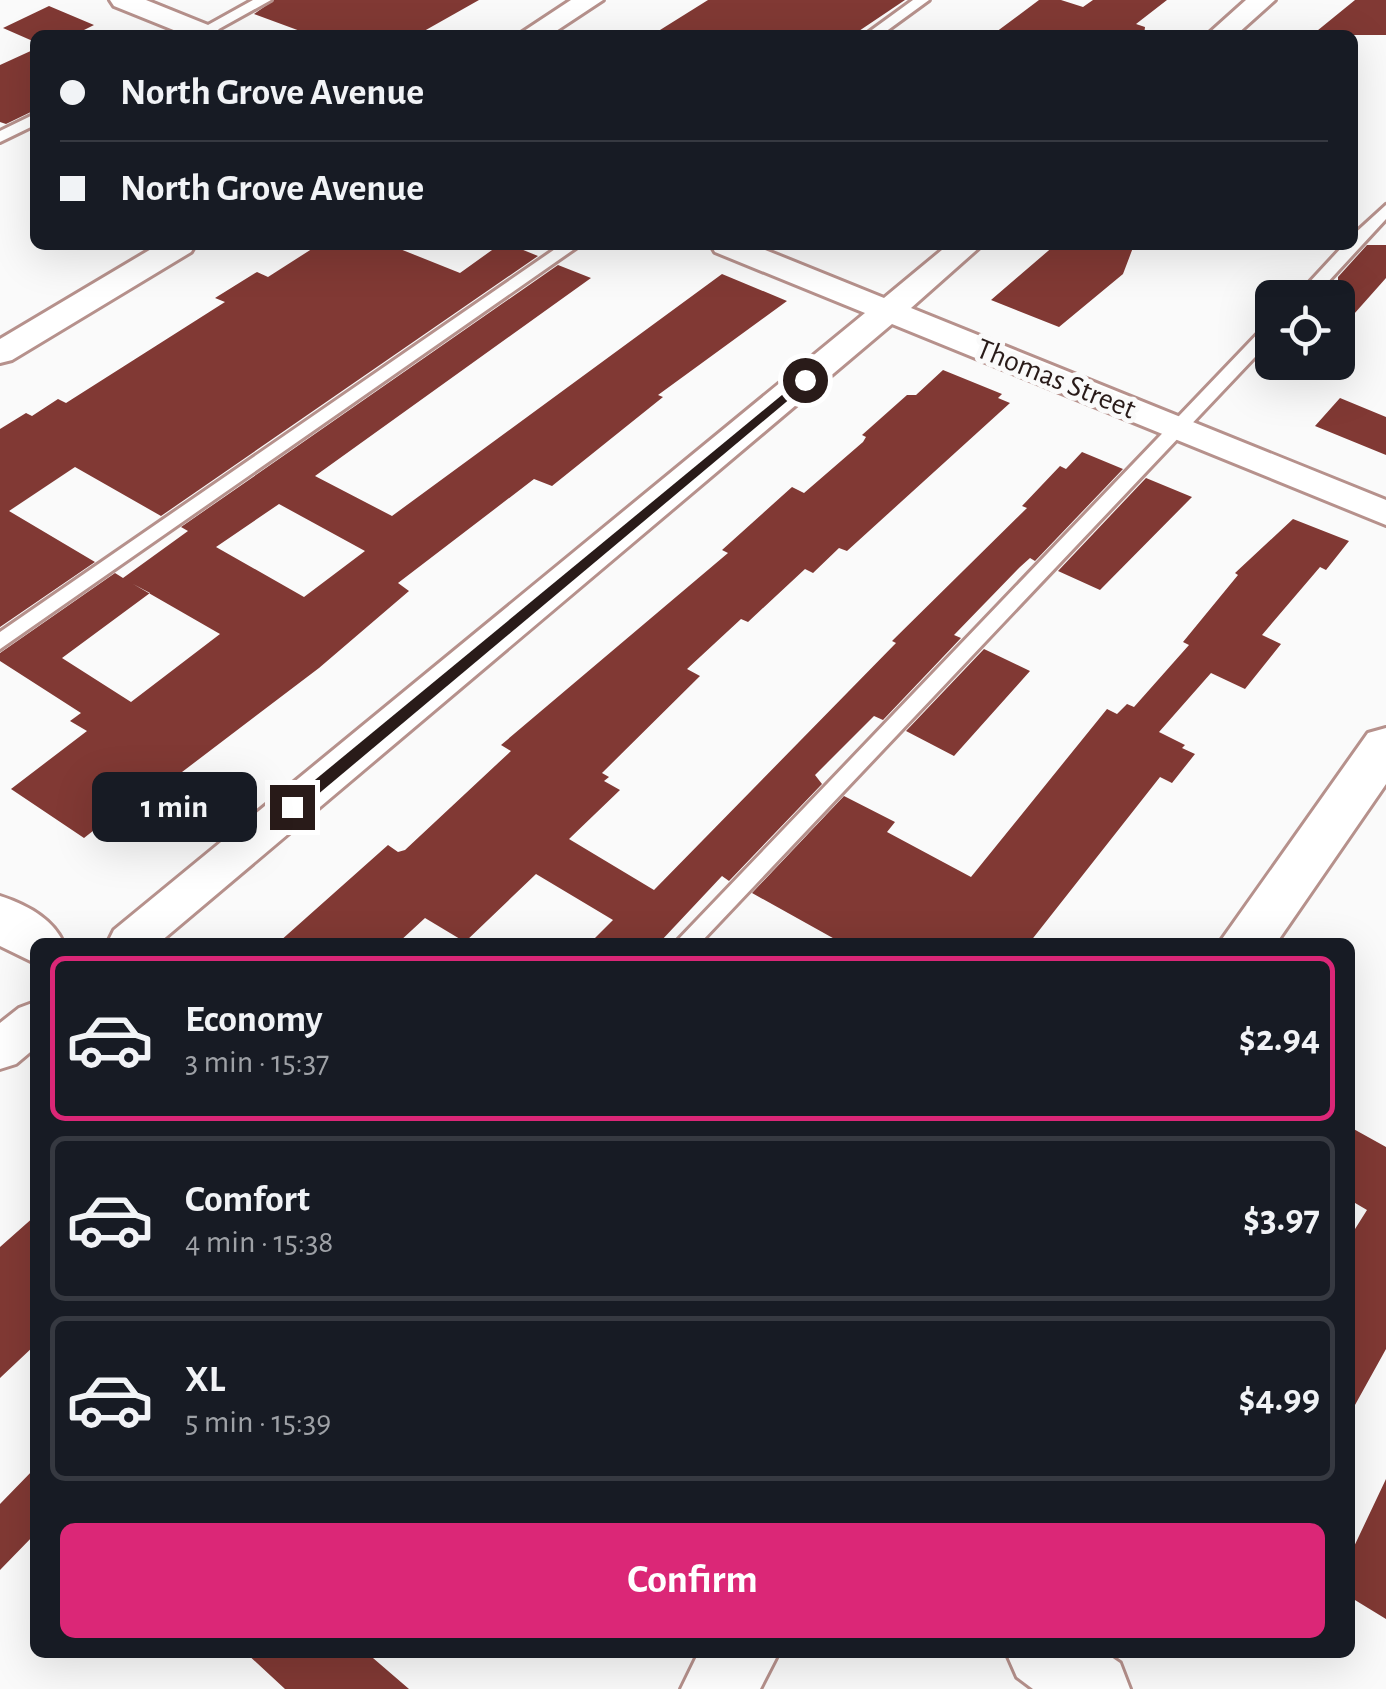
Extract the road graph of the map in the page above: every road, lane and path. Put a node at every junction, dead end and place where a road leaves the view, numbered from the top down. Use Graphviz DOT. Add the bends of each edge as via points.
graph roads {
  1 [pos="123,0"];
  2 [pos="264,0"];
  3 [pos="590,0"];
  4 [pos="922,0"];
  5 [pos="1262,0"];
  6 [pos="194,30"];
  7 [pos="210,30"];
  8 [pos="539,30"];
  9 [pos="879,30"];
  10 [pos="1226,30"];
  11 [pos="30,122"];
  12 [pos="0,137"];
  13 [pos="1386,210"];
  14 [pos="1358,240"];
  15 [pos="172,250"];
  16 [pos="565,250"];
  17 [pos="738,250"];
  18 [pos="961,250"];
  19 [pos="1348,250"];
  20 [pos="1320,280"];
  21 [pos="888,311"];
  22 [pos="1255,347"];
  23 [pos="0,352"];
  24 [pos="1177,429"];
  25 [pos="1386,514"];
  26 [pos="0,642"];
  27 [pos="1386,746"];
  28 [pos="0,917"];
  29 [pos="30,938"];
  30 [pos="135,938"];
  31 [pos="691,938"];
  32 [pos="1250,938"];
  33 [pos="30,1025"];
  34 [pos="0,1050"];
  35 [pos="739,1658"];
  36 [pos="1050,1658"];
  37 [pos="717,1689"];
  38 [pos="1094,1689"];
  1 -- 6 [label="street"];
  2 -- 7 [label="lane"];
  3 -- 8 [label="street"];
  4 -- 9 [label="lane"];
  5 -- 10 [label="street"];
  11 -- 12 [label="lane"];
  13 -- 14 [label="lane"];
  15 -- 23 [label="street"];
  16 -- 26 [label="lane"];
  17 -- 21 [label="street, Thomas Street"];
  18 -- 21 [label="street"];
  19 -- 20 [label="lane"];
  21 -- 24 [label="street, Thomas Street"];
  21 -- 30 [label="street"];
  22 -- 24 [label="lane"];
  24 -- 25 [label="street, Thomas Street"];
  24 -- 31 [label="lane"];
  27 -- 32 [label="street"];
  28 -- 29 [label="street"];
  33 -- 34 [label="street"];
  35 -- 37 [label="street"];
  36 -- 38 [label="street"];
}
